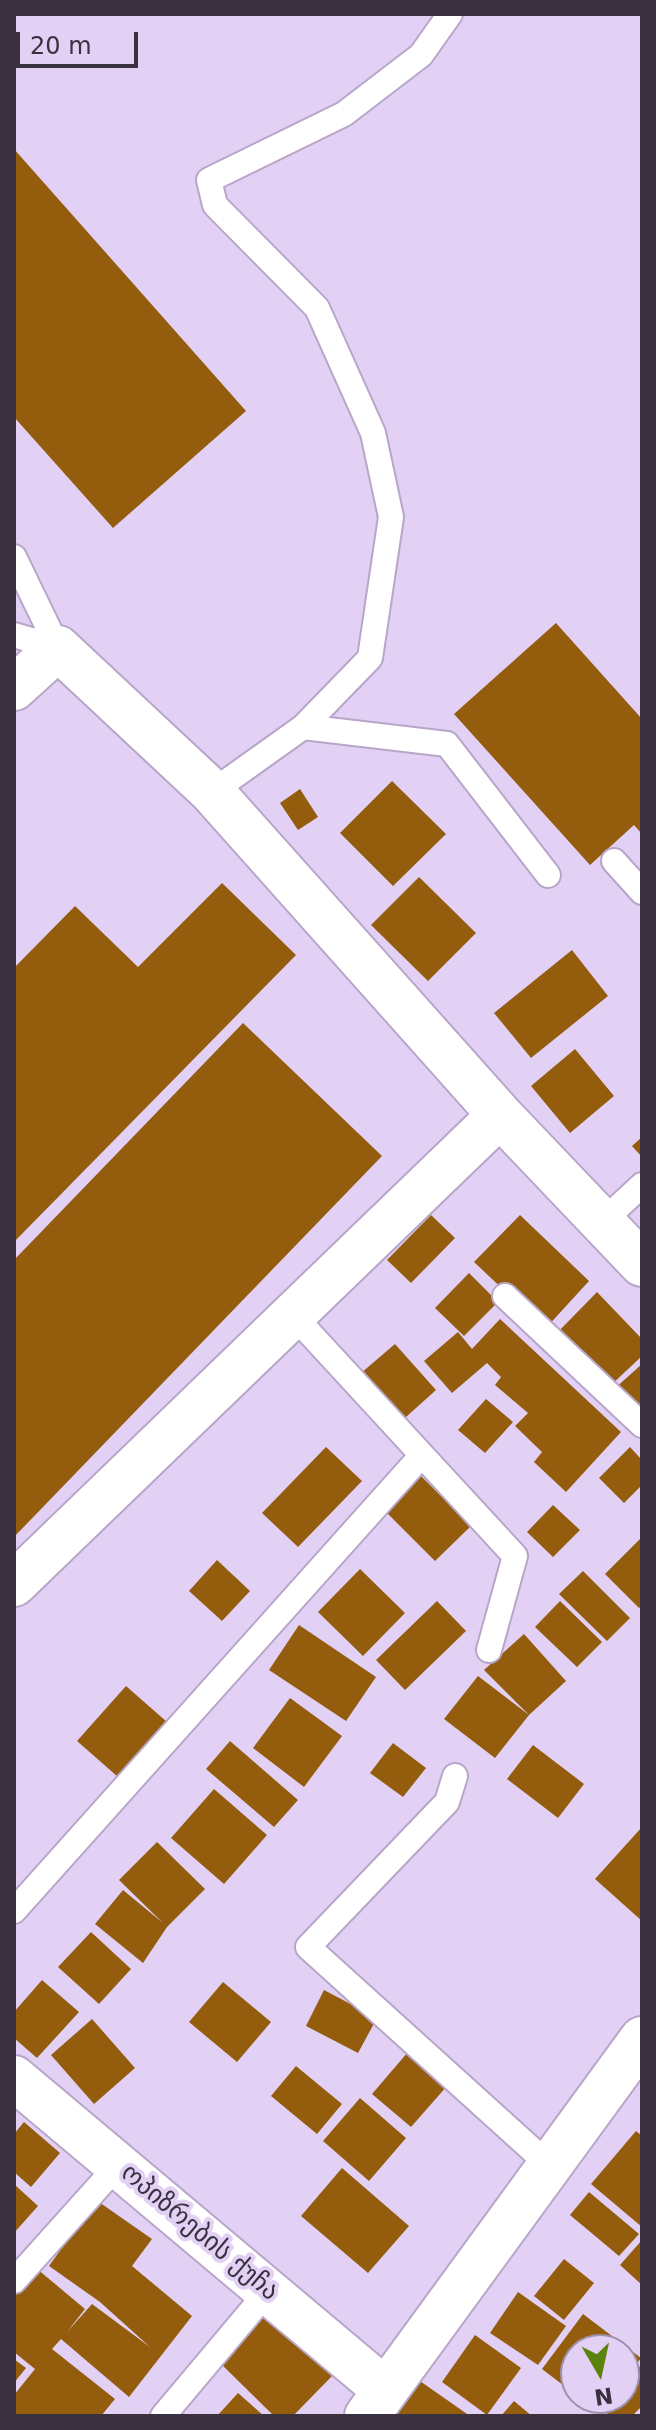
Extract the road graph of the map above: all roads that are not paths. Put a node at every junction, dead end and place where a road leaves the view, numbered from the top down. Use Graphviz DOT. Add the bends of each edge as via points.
graph roads {
  1 [pos="450,14"];
  2 [pos="14,557"];
  3 [pos="14,635"];
  4 [pos="58,648"];
  5 [pos="14,688"];
  6 [pos="303,727"];
  7 [pos="212,792"];
  8 [pos="614,861"];
  9 [pos="548,875"];
  10 [pos="642,892"];
  11 [pos="500,1115"];
  12 [pos="642,1185"];
  13 [pos="602,1222"];
  14 [pos="642,1264"];
  15 [pos="505,1296"];
  16 [pos="293,1315"];
  17 [pos="642,1425"];
  18 [pos="422,1455"];
  19 [pos="14,1584"];
  20 [pos="489,1650"];
  21 [pos="455,1776"];
  22 [pos="14,1911"];
  23 [pos="642,2039"];
  24 [pos="14,2078"];
  25 [pos="118,2165"];
  26 [pos="549,2165"];
  27 [pos="14,2281"];
  28 [pos="268,2291"];
  29 [pos="376,2402"];
  30 [pos="163,2416"];
  1 -- 6 [label="lane" via="421,55 344,114 209,180 215,205 317,308 373,433 391,517 370,658"];
  2 -- 4 [label="lane"];
  3 -- 4 [label="lane"];
  4 -- 5 [label="street"];
  4 -- 7 [label="street"];
  6 -- 7 [label="lane"];
  6 -- 9 [label="lane" via="447,744"];
  7 -- 11 [label="street"];
  8 -- 10 [label="lane"];
  11 -- 13 [label="street"];
  11 -- 16 [label="street"];
  12 -- 13 [label="lane"];
  13 -- 14 [label="street"];
  15 -- 17 [label="lane"];
  16 -- 18 [label="lane"];
  16 -- 19 [label="street"];
  18 -- 20 [label="lane" via="515,1556"];
  18 -- 22 [label="lane"];
  21 -- 26 [label="lane" via="447,1802 308,1947"];
  23 -- 26 [label="street, ოპიზრების ქუჩა"];
  24 -- 25 [label="street, ოპიზრების ქუჩა"];
  25 -- 27 [label="lane"];
  25 -- 28 [label="street, ოპიზრების ქუჩა"];
  26 -- 29 [label="street, ოპიზრების ქუჩა"];
  28 -- 29 [label="street, ოპიზრების ქუჩა"];
  28 -- 30 [label="lane"];
}
